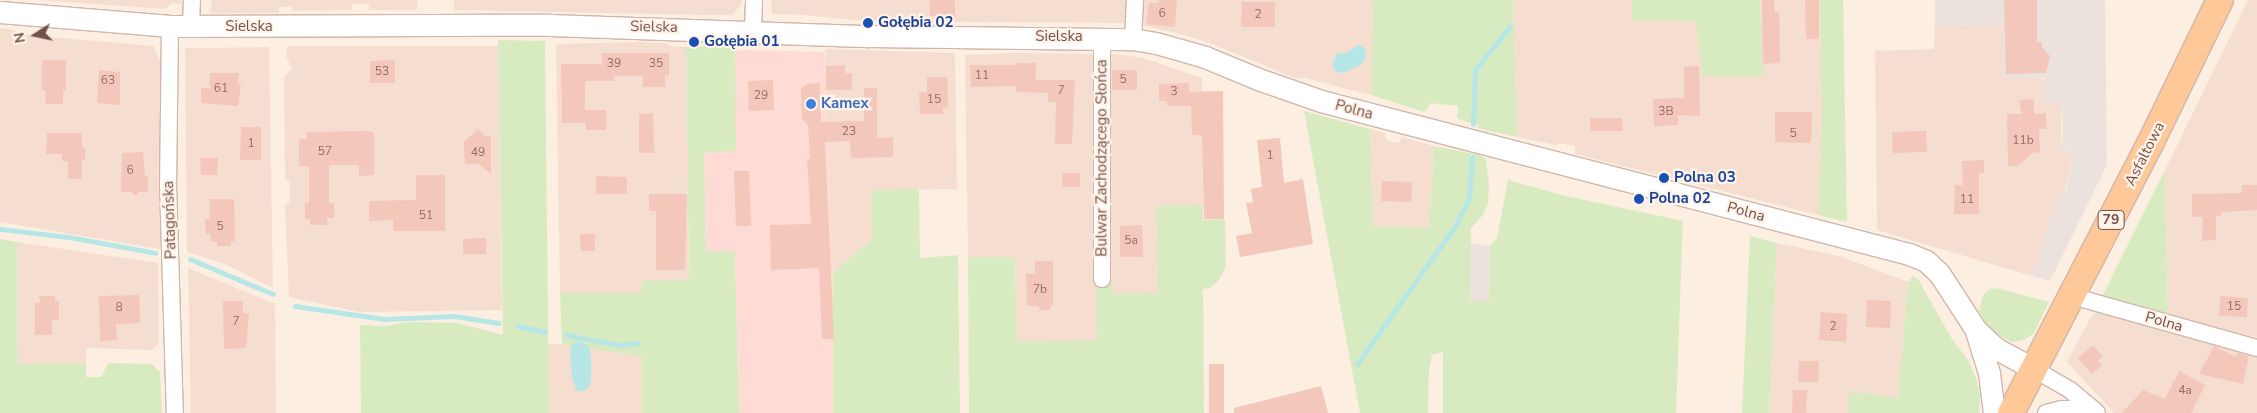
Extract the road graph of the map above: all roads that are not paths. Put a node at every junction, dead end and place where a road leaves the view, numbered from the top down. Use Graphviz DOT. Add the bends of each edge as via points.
graph roads {
  1 [pos="192,0"];
  2 [pos="754,0"];
  3 [pos="1135,0"];
  4 [pos="2220,0"];
  5 [pos="0,12"];
  6 [pos="170,26"];
  7 [pos="192,27"];
  8 [pos="753,30"];
  9 [pos="1102,37"];
  10 [pos="1134,39"];
  11 [pos="1298,94"];
  12 [pos="1102,278"];
  13 [pos="2072,296"];
  14 [pos="1976,330"];
  15 [pos="2257,348"];
  16 [pos="2034,369"];
  17 [pos="2095,411"];
  18 [pos="175,413"];
  19 [pos="1994,413"];
  20 [pos="2012,413"];
  21 [pos="2046,413"];
  1 -- 7 [label="street"];
  2 -- 8 [label="street"];
  3 -- 10 [label="street"];
  4 -- 13 [label="main road, Asfaltowa / 79"];
  5 -- 6 [label="street, Sielska"];
  6 -- 7 [label="street, Sielska"];
  6 -- 18 [label="street, Patagońska" via="168,183"];
  7 -- 8 [label="street, Sielska" via="550,25"];
  8 -- 9 [label="street, Sielska" via="869,36"];
  9 -- 10 [label="street, Sielska"];
  9 -- 12 [label="street, Bulwar Zachodzącego Słońca"];
  10 -- 11 [label="street, Sielska" via="1205,57"];
  11 -- 14 [label="street, Polna" via="1909,254 1926,261 1939,273"];
  13 -- 15 [label="street, Polna"];
  13 -- 16 [label="main road, Asfaltowa / 79"];
  14 -- 16 [label="street, Polna" via="2003,354"];
  14 -- 19 [label="street" via="1990,379"];
  16 -- 17 [label="street" via="2070,390"];
  16 -- 20 [label="main road, Asfaltowa / 79"];
  17 -- 21 [label="street" via="2062,409"];
}
